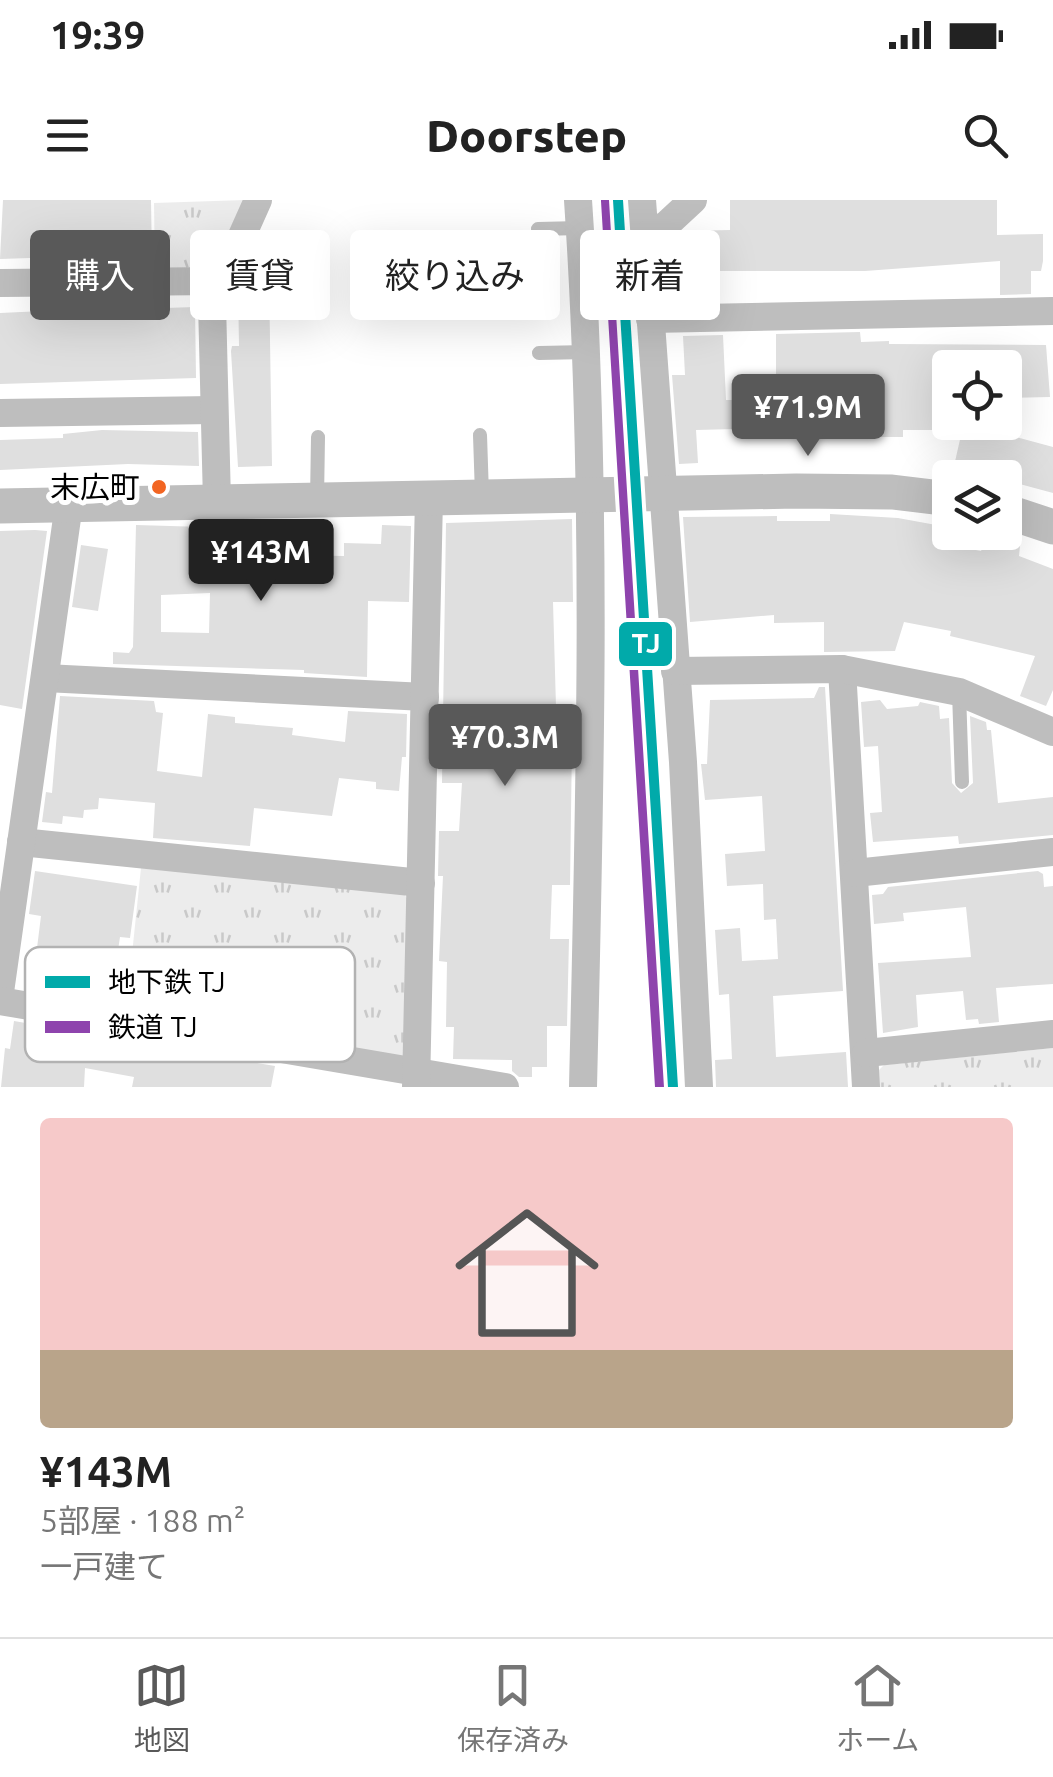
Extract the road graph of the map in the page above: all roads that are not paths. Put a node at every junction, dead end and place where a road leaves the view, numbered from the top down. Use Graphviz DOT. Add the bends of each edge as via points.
graph roads {
  1 [pos="258,200"];
  2 [pos="642,200"];
  3 [pos="693,200"];
  4 [pos="579,214"];
  5 [pos="538,229"];
  6 [pos="244,230"];
  7 [pos="644,230"];
  8 [pos="656,230"];
  9 [pos="190,281"];
  10 [pos="0,283"];
  11 [pos="1053,312"];
  12 [pos="720,318"];
  13 [pos="212,320"];
  14 [pos="650,320"];
  15 [pos="587,352"];
  16 [pos="539,353"];
  17 [pos="214,410"];
  18 [pos="0,412"];
  19 [pos="480,436"];
  20 [pos="318,437"];
  21 [pos="663,494"];
  22 [pos="590,495"];
  23 [pos="932,496"];
  24 [pos="482,497"];
  25 [pos="429,498"];
  26 [pos="317,500"];
  27 [pos="217,502"];
  28 [pos="69,504"];
  29 [pos="0,506"];
  30 [pos="1022,517"];
  31 [pos="1053,527"];
  32 [pos="842,669"];
  33 [pos="674,671"];
  34 [pos="45,678"];
  35 [pos="959,692"];
  36 [pos="426,697"];
  37 [pos="1052,727"];
  38 [pos="962,782"];
  39 [pos="21,842"];
  40 [pos="1053,852"];
  41 [pos="855,872"];
  42 [pos="421,882"];
  43 [pos="0,992"];
  44 [pos="0,1001"];
  45 [pos="25,1006"];
  46 [pos="1053,1034"];
  47 [pos="866,1053"];
  48 [pos="325,1062"];
  49 [pos="416,1079"];
  50 [pos="505,1087"];
  51 [pos="582,1087"];
  52 [pos="699,1087"];
  53 [pos="866,1087"];
  1 -- 6 [label="street"];
  2 -- 7 [label="street"];
  3 -- 8 [label="street"];
  4 -- 5 [label="lane"];
  4 -- 15 [label="street"];
  9 -- 10 [label="street"];
  11 -- 12 [label="street"];
  13 -- 17 [label="street"];
  14 -- 21 [label="street"];
  15 -- 16 [label="lane"];
  15 -- 22 [label="street"];
  17 -- 18 [label="street"];
  17 -- 27 [label="street"];
  19 -- 24 [label="lane"];
  20 -- 26 [label="lane"];
  21 -- 22 [label="street"];
  21 -- 23 [label="street"];
  21 -- 33 [label="street"];
  22 -- 24 [label="street"];
  22 -- 51 [label="street"];
  24 -- 25 [label="street"];
  25 -- 26 [label="street"];
  25 -- 36 [label="street"];
  26 -- 27 [label="street"];
  27 -- 28 [label="street"];
  28 -- 29 [label="street"];
  28 -- 34 [label="street"];
  30 -- 31 [label="street"];
  32 -- 33 [label="street"];
  32 -- 35 [label="street"];
  32 -- 41 [label="street"];
  33 -- 52 [label="street"];
  34 -- 36 [label="street"];
  34 -- 39 [label="street"];
  35 -- 37 [label="street"];
  35 -- 38 [label="lane"];
  36 -- 42 [label="street"];
  39 -- 42 [label="street"];
  39 -- 43 [label="street"];
  40 -- 41 [label="street"];
  41 -- 47 [label="street"];
  42 -- 49 [label="street"];
  44 -- 45 [label="street"];
  46 -- 47 [label="street"];
  47 -- 53 [label="street"];
  48 -- 49 [label="street"];
  49 -- 50 [label="street"];
}
